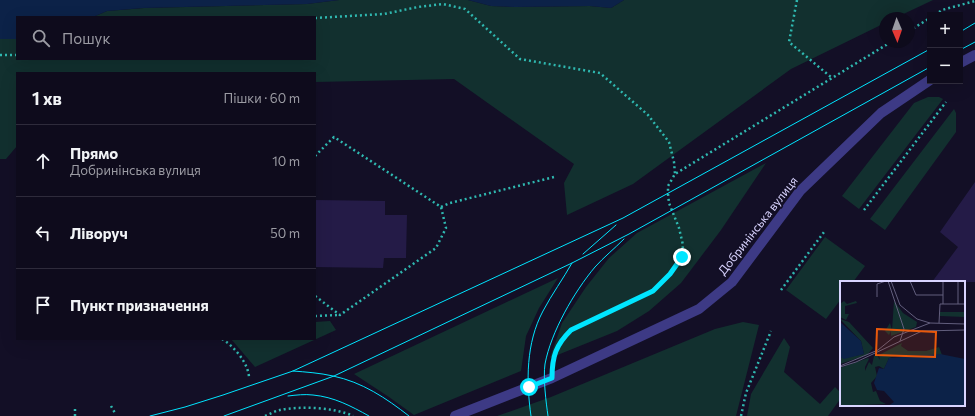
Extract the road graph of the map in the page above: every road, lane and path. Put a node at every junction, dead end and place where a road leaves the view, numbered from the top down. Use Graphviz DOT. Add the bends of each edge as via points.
graph roads {
  1 [pos="797,0"];
  2 [pos="975,1"];
  3 [pos="939,12"];
  4 [pos="316,18"];
  5 [pos="927,20"];
  6 [pos="915,27"];
  7 [pos="881,48"];
  8 [pos="0,55"];
  9 [pos="16,55"];
  10 [pos="975,55"];
  11 [pos="963,61"];
  12 [pos="832,78"];
  13 [pos="927,82"];
  14 [pos="946,102"];
  15 [pos="316,155"];
  16 [pos="675,174"];
  17 [pos="554,177"];
  18 [pos="441,207"];
  19 [pos="864,210"];
  20 [pos="824,232"];
  21 [pos="781,290"];
  22 [pos="316,297"];
  23 [pos="340,315"];
  24 [pos="316,316"];
  25 [pos="771,331"];
  26 [pos="224,340"];
  27 [pos="249,378"];
  28 [pos="552,378"];
  29 [pos="111,406"];
  30 [pos="75,409"];
  31 [pos="115,413"];
  32 [pos="75,416"];
  33 [pos="266,416"];
  34 [pos="353,416"];
  35 [pos="455,416"];
  36 [pos="741,416"];
  1 -- 12 [label="path" via="789,42"];
  2 -- 3 [label="path"];
  4 -- 16 [label="path" via="384,14 443,4 464,9 520,59 600,73 648,114 668,142"];
  5 -- 6 [label="path"];
  7 -- 12 [label="path"];
  8 -- 9 [label="path"];
  10 -- 11 [label="street"];
  12 -- 16 [label="path"];
  13 -- 28 [label="street, Добринінська вулиця" via="881,113 800,192 732,282 699,308"];
  14 -- 19 [label="path"];
  15 -- 18 [label="path" via="334,136"];
  16 -- 28 [label="path" via="668,186 669,198 683,245 682,257 653,291 571,330 561,340 554,353"];
  17 -- 18 [label="path"];
  18 -- 23 [label="path" via="446,228 436,248"];
  20 -- 21 [label="path"];
  22 -- 23 [label="path"];
  23 -- 24 [label="path"];
  25 -- 36 [label="path" via="746,393"];
  26 -- 27 [label="path" via="230,344 249,370"];
  28 -- 35 [label="street, Добринінська вулиця"];
  29 -- 31 [label="path"];
  30 -- 32 [label="path"];
  33 -- 34 [label="path" via="280,410 316,408"];
}
